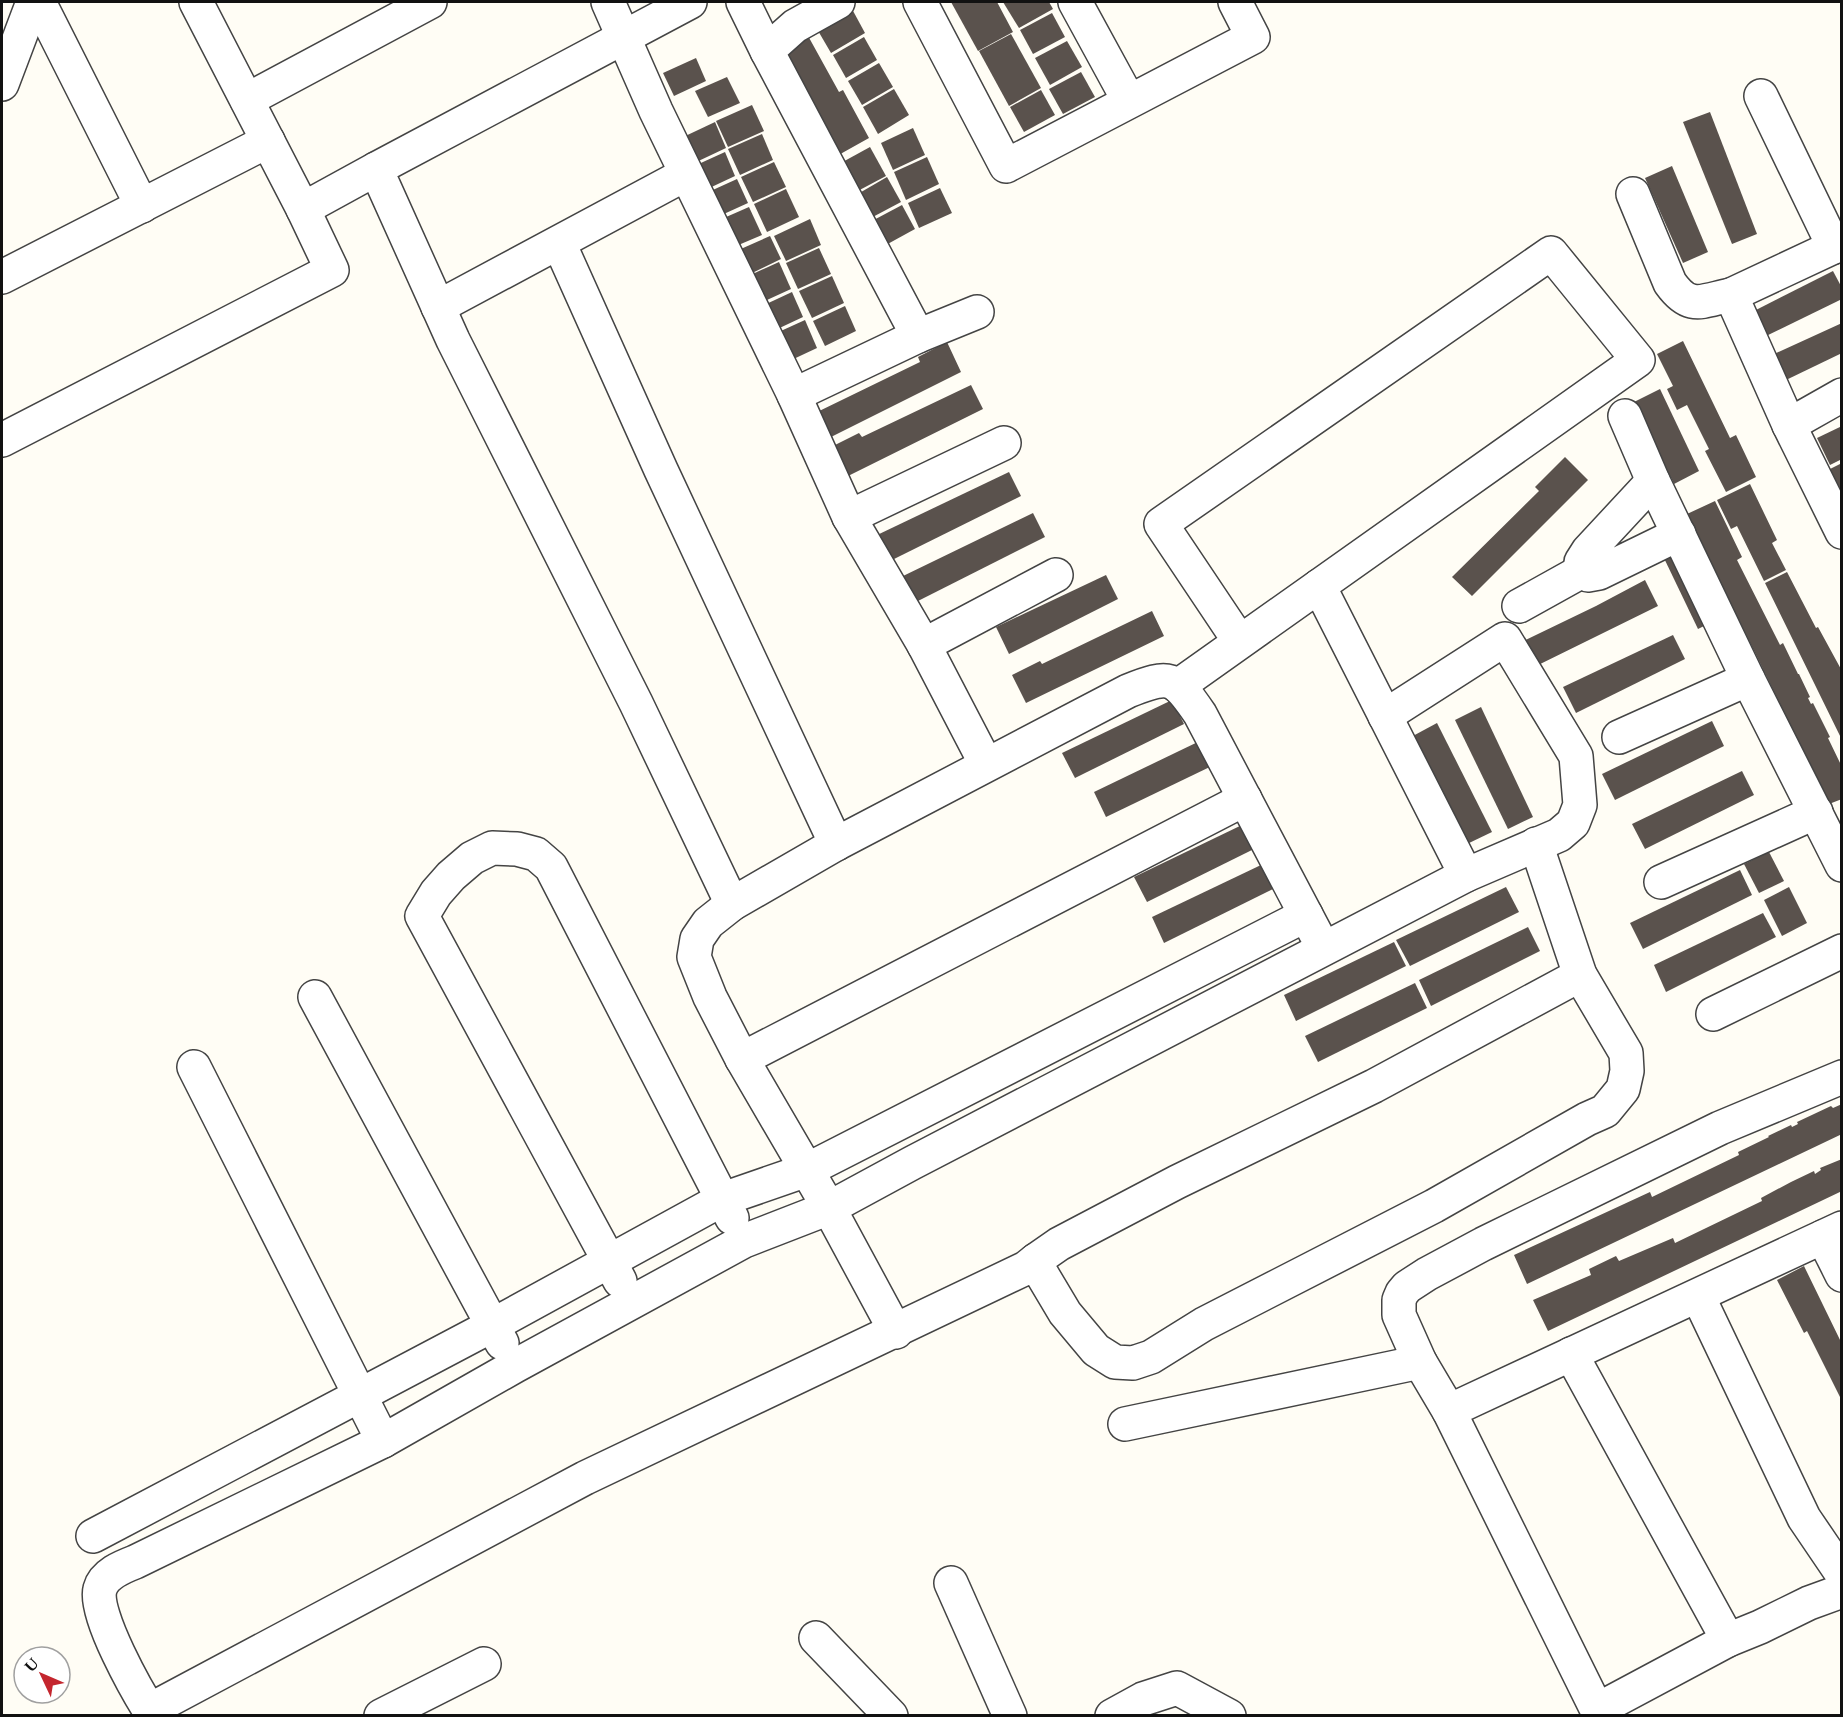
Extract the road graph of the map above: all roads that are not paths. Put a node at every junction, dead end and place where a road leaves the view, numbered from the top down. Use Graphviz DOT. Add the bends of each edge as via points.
graph roads {
  1 [pos="33,2"];
  2 [pos="39,2"];
  3 [pos="196,2"];
  4 [pos="430,2"];
  5 [pos="608,2"];
  6 [pos="690,2"];
  7 [pos="742,2"];
  8 [pos="838,2"];
  9 [pos="920,2"];
  10 [pos="1076,2"];
  11 [pos="1235,2"];
  12 [pos="624,35"];
  13 [pos="767,51"];
  14 [pos="2,84"];
  15 [pos="1761,96"];
  16 [pos="247,100"];
  17 [pos="1129,101"];
  18 [pos="268,141"];
  19 [pos="376,169"];
  20 [pos="686,174"];
  21 [pos="1633,194"];
  22 [pos="142,206"];
  23 [pos="303,208"];
  24 [pos="559,243"];
  25 [pos="1838,245"];
  26 [pos="2,277"];
  27 [pos="1731,296"];
  28 [pos="438,307"];
  29 [pos="977,312"];
  30 [pos="918,336"];
  31 [pos="794,395"];
  32 [pos="1842,395"];
  33 [pos="1625,416"];
  34 [pos="1789,425"];
  35 [pos="2,440"];
  36 [pos="1004,443"];
  37 [pos="1653,481"];
  38 [pos="849,517"];
  39 [pos="1842,532"];
  40 [pos="1679,534"];
  41 [pos="1582,571"];
  42 [pos="1056,575"];
  43 [pos="1319,586"];
  44 [pos="1519,606"];
  45 [pos="1240,642"];
  46 [pos="924,645"];
  47 [pos="1748,679"];
  48 [pos="1178,686"];
  49 [pos="1385,716"];
  50 [pos="1619,737"];
  51 [pos="986,764"];
  52 [pos="1245,799"];
  53 [pos="1816,812"];
  54 [pos="836,844"];
  55 [pos="1536,844"];
  56 [pos="1838,847"];
  57 [pos="1466,875"];
  58 [pos="1661,882"];
  59 [pos="732,904"];
  60 [pos="1306,915"];
  61 [pos="1324,950"];
  62 [pos="1842,951"];
  63 [pos="1580,975"];
  64 [pos="315,997"];
  65 [pos="1713,1014"];
  66 [pos="742,1059"];
  67 [pos="194,1067"];
  68 [pos="1842,1077"];
  69 [pos="807,1170"];
  70 [pos="723,1199"];
  71 [pos="829,1209"];
  72 [pos="1832,1233"];
  73 [pos="744,1241"];
  74 [pos="1036,1260"];
  75 [pos="609,1261"];
  76 [pos="1842,1275"];
  77 [pos="1698,1296"];
  78 [pos="631,1303"];
  79 [pos="493,1325"];
  80 [pos="896,1332"];
  81 [pos="1571,1354"];
  82 [pos="1420,1362"];
  83 [pos="515,1366"];
  84 [pos="361,1394"];
  85 [pos="1449,1411"];
  86 [pos="1125,1424"];
  87 [pos="383,1441"];
  88 [pos="93,1536"];
  89 [pos="1842,1574"];
  90 [pos="951,1584"];
  91 [pos="1842,1591"];
  92 [pos="816,1638"];
  93 [pos="1728,1640"];
  94 [pos="484,1664"];
  95 [pos="152,1713"];
  96 [pos="381,1716"];
  97 [pos="891,1716"];
  98 [pos="1010,1716"];
  99 [pos="1112,1716"];
  100 [pos="1229,1716"];
  1 -- 14 [label="street"];
  2 -- 22 [label="street"];
  3 -- 16 [label="street"];
  4 -- 16 [label="street"];
  5 -- 12 [label="street"];
  6 -- 12 [label="street"];
  7 -- 13 [label="street"];
  8 -- 13 [label="street" via="795,26"];
  9 -- 17 [label="street" via="1006,166"];
  10 -- 17 [label="street"];
  11 -- 17 [label="street" via="1253,37"];
  12 -- 19 [label="street"];
  12 -- 20 [label="street"];
  13 -- 30 [label="street"];
  15 -- 25 [label="street"];
  16 -- 18 [label="street"];
  18 -- 22 [label="street"];
  18 -- 23 [label="street"];
  19 -- 23 [label="street"];
  19 -- 28 [label="street"];
  20 -- 24 [label="street"];
  20 -- 31 [label="street"];
  21 -- 27 [label="street" via="1670,283 1679,295 1695,302"];
  22 -- 26 [label="street"];
  23 -- 35 [label="street" via="332,270"];
  24 -- 28 [label="street"];
  24 -- 54 [label="street"];
  25 -- 27 [label="street"];
  27 -- 34 [label="street"];
  28 -- 59 [label="street"];
  29 -- 30 [label="street"];
  30 -- 31 [label="street"];
  31 -- 38 [label="street"];
  32 -- 34 [label="street"];
  33 -- 37 [label="street"];
  34 -- 39 [label="street"];
  36 -- 38 [label="street"];
  37 -- 40 [label="street"];
  37 -- 41 [label="street" via="1588,551 1581,562"];
  38 -- 46 [label="street"];
  40 -- 41 [label="street" via="1599,573 1588,575"];
  40 -- 47 [label="street"];
  41 -- 44 [label="street"];
  42 -- 46 [label="street"];
  43 -- 45 [label="street"];
  43 -- 45 [label="street" via="1638,360 1551,253 1161,524"];
  43 -- 49 [label="street"];
  45 -- 48 [label="street"];
  46 -- 51 [label="street"];
  47 -- 50 [label="street"];
  47 -- 53 [label="street"];
  48 -- 51 [label="street" via="1160,680 1128,691"];
  48 -- 52 [label="street" via="1200,714"];
  49 -- 55 [label="street" via="1505,639 1576,756 1580,805 1573,823 1559,835"];
  49 -- 57 [label="street"];
  51 -- 54 [label="street"];
  52 -- 60 [label="street"];
  52 -- 66 [label="street"];
  53 -- 56 [label="street"];
  53 -- 58 [label="street"];
  54 -- 59 [label="street"];
  55 -- 57 [label="street"];
  55 -- 63 [label="street"];
  57 -- 61 [label="street"];
  59 -- 66 [label="street" via="708,923 697,939 694,957"];
  60 -- 61 [label="street"];
  60 -- 69 [label="street"];
  61 -- 71 [label="street"];
  62 -- 65 [label="street"];
  63 -- 74 [label="street" via="1374,1086 1177,1182"];
  63 -- 74 [label="street" via="1626,1053 1623,1089 1605,1111 1434,1206 1204,1324 1151,1357 1133,1363 1115,1362 1096,1350 1065,1313"];
  64 -- 79 [label="street"];
  66 -- 69 [label="street"];
  67 -- 84 [label="street"];
  68 -- 82 [label="street" via="1720,1128 1426,1274 1402,1293 1397,1309"];
  69 -- 70 [label="street"];
  69 -- 71 [label="street"];
  70 -- 73 [label="street"];
  70 -- 75 [label="street"];
  70 -- 75 [label="street" via="551,867 536,854 517,849 492,848 472,858 436,893 422,916"];
  71 -- 73 [label="street"];
  71 -- 80 [label="street"];
  72 -- 76 [label="street"];
  72 -- 77 [label="street"];
  73 -- 78 [label="street"];
  74 -- 80 [label="street"];
  75 -- 78 [label="street"];
  75 -- 79 [label="street"];
  77 -- 81 [label="street"];
  77 -- 89 [label="street" via="1804,1518"];
  78 -- 83 [label="street"];
  79 -- 83 [label="street"];
  79 -- 84 [label="street"];
  80 -- 95 [label="street" via="585,1478"];
  81 -- 85 [label="street"];
  81 -- 93 [label="street"];
  82 -- 85 [label="street"];
  82 -- 86 [label="street"];
  83 -- 87 [label="street"];
  84 -- 87 [label="street"];
  84 -- 88 [label="street"];
  85 -- 93 [label="street" via="1597,1710"];
  87 -- 95 [label="street" via="119,1568 108,1577 100,1587 99,1597 105,1624 131,1680"];
  90 -- 98 [label="street"];
  91 -- 93 [label="street"];
  92 -- 97 [label="street"];
  94 -- 96 [label="street"];
  99 -- 100 [label="street" via="1143,1699 1177,1688"];
}
